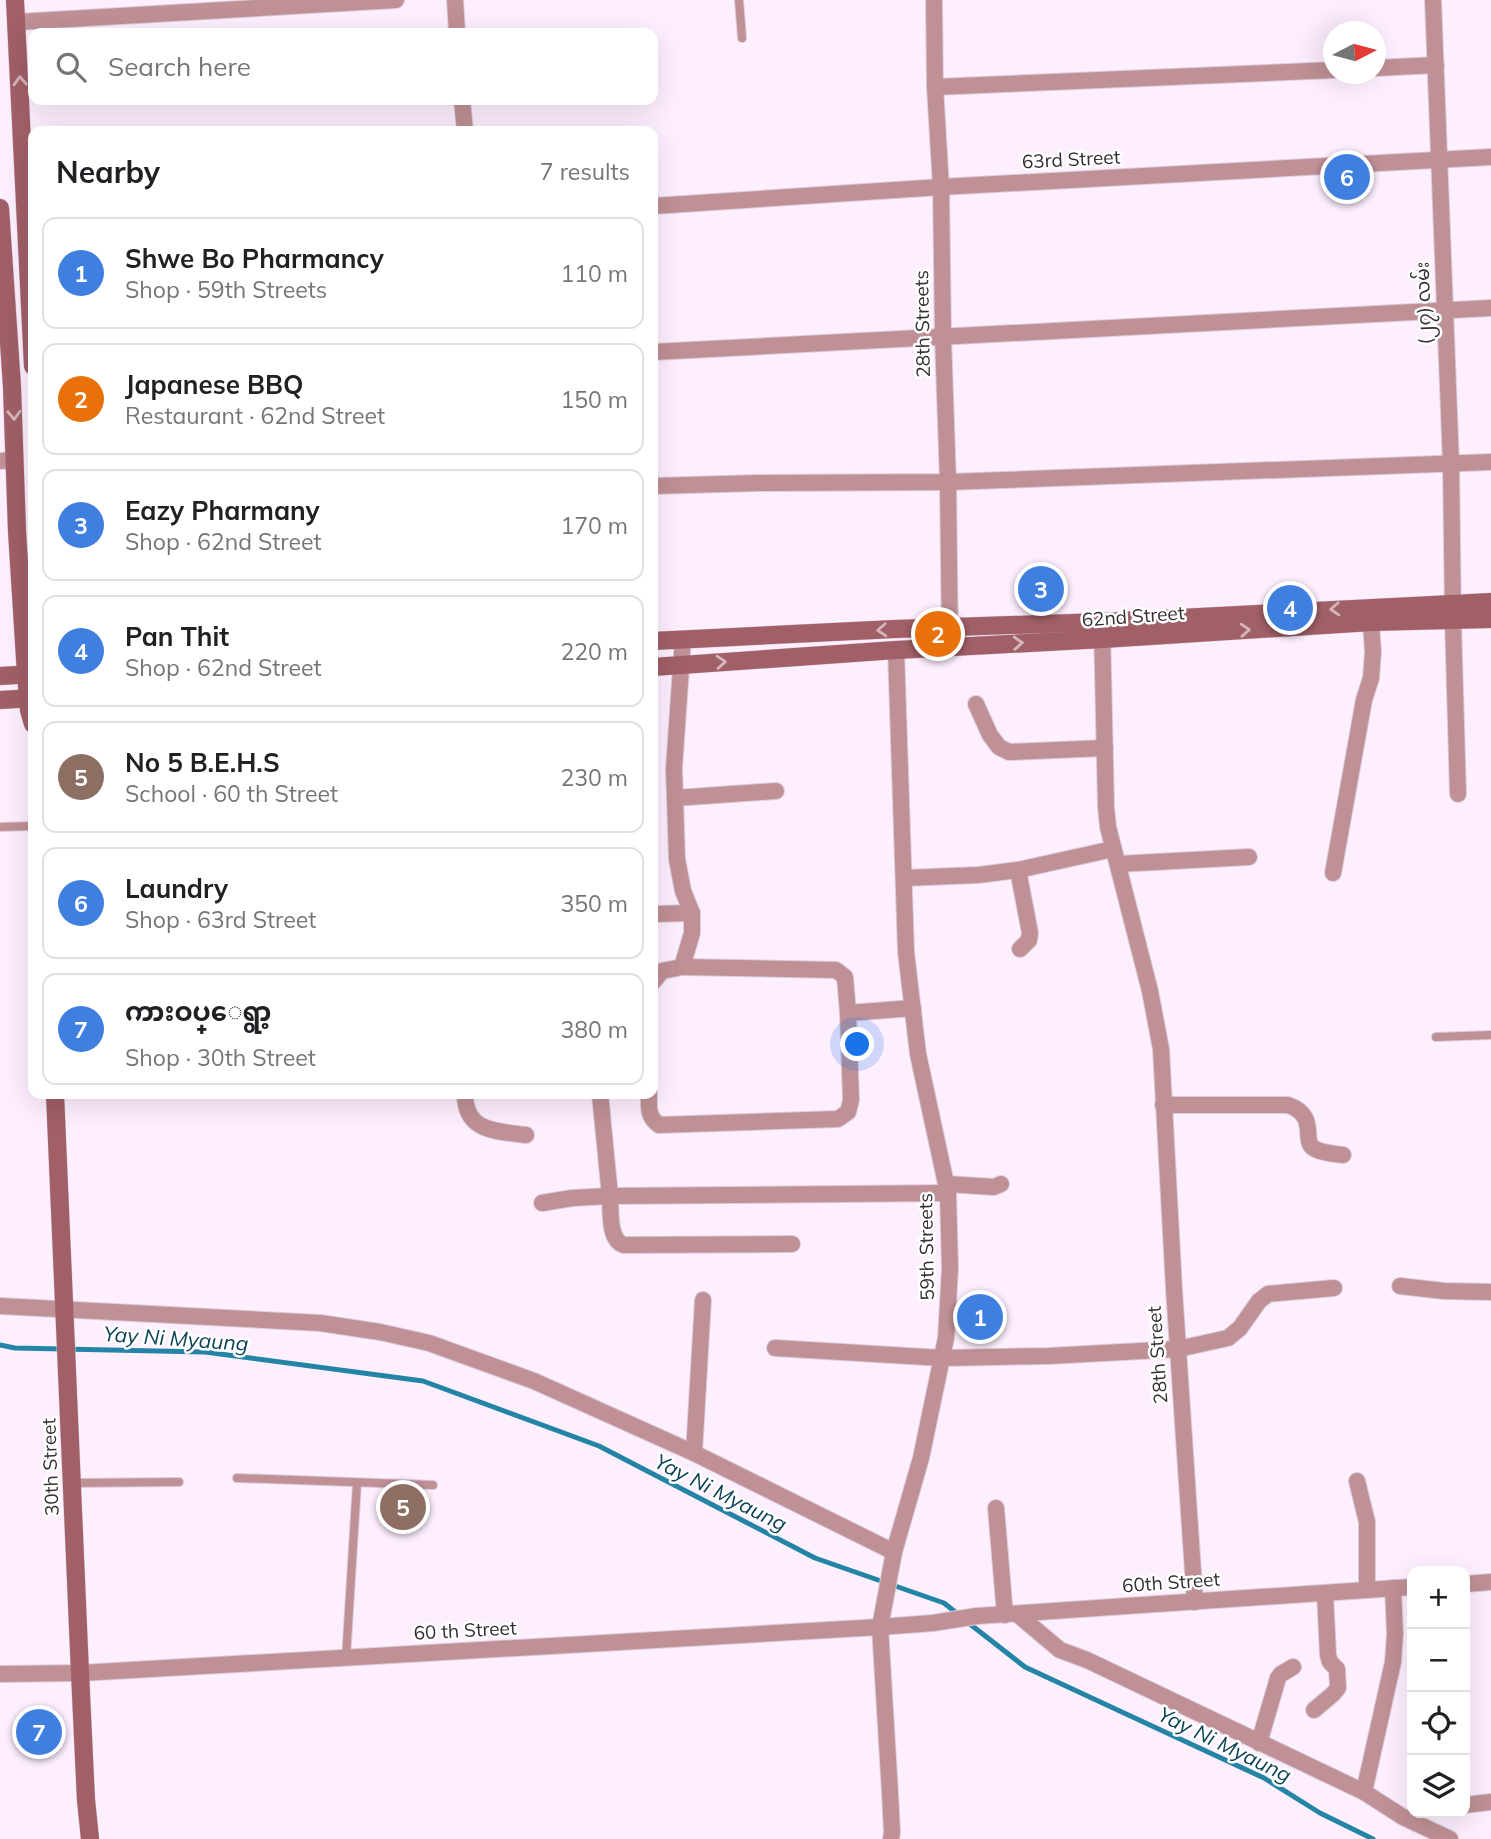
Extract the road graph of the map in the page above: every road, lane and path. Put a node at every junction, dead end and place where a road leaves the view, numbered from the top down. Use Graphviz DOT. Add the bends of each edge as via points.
graph roads {
  1 [pos="15,0"];
  2 [pos="396,0"];
  3 [pos="455,0"];
  4 [pos="739,0"];
  5 [pos="934,0"];
  6 [pos="1433,0"];
  7 [pos="17,22"];
  8 [pos="457,28"];
  9 [pos="742,38"];
  10 [pos="1436,65"];
  11 [pos="1386,68"];
  12 [pos="1323,70"];
  13 [pos="935,87"];
  14 [pos="463,105"];
  15 [pos="465,126"];
  16 [pos="1491,157"];
  17 [pos="1440,160"];
  18 [pos="941,187"];
  19 [pos="658,206"];
  20 [pos="0,208"];
  21 [pos="28,212"];
  22 [pos="28,247"];
  23 [pos="2,249"];
  24 [pos="1491,308"];
  25 [pos="1444,310"];
  26 [pos="943,337"];
  27 [pos="658,352"];
  28 [pos="8,460"];
  29 [pos="1491,461"];
  30 [pos="1451,464"];
  31 [pos="948,482"];
  32 [pos="658,486"];
  33 [pos="1491,601"];
  34 [pos="1453,613"];
  35 [pos="1371,615"];
  36 [pos="1491,619"];
  37 [pos="950,627"];
  38 [pos="1103,630"];
  39 [pos="683,639"];
  40 [pos="658,641"];
  41 [pos="950,647"];
  42 [pos="28,650"];
  43 [pos="896,650"];
  44 [pos="681,665"];
  45 [pos="658,667"];
  46 [pos="28,674"];
  47 [pos="0,676"];
  48 [pos="28,698"];
  49 [pos="0,700"];
  50 [pos="976,704"];
  51 [pos="1105,748"];
  52 [pos="776,791"];
  53 [pos="1458,794"];
  54 [pos="675,798"];
  55 [pos="28,826"];
  56 [pos="0,827"];
  57 [pos="1116,857"];
  58 [pos="1249,857"];
  59 [pos="1018,870"];
  60 [pos="1333,873"];
  61 [pos="904,878"];
  62 [pos="692,913"];
  63 [pos="658,914"];
  64 [pos="1020,949"];
  65 [pos="682,967"];
  66 [pos="658,976"];
  67 [pos="913,1008"];
  68 [pos="848,1013"];
  69 [pos="1491,1035"];
  70 [pos="1436,1037"];
  71 [pos="55,1099"];
  72 [pos="464,1099"];
  73 [pos="600,1099"];
  74 [pos="649,1099"];
  75 [pos="1163,1105"];
  76 [pos="526,1135"];
  77 [pos="1343,1155"];
  78 [pos="1001,1184"];
  79 [pos="947,1189"];
  80 [pos="610,1196"];
  81 [pos="542,1203"];
  82 [pos="792,1244"];
  83 [pos="1401,1286"];
  84 [pos="1334,1287"];
  85 [pos="1491,1292"];
  86 [pos="703,1300"];
  87 [pos="0,1306"];
  88 [pos="65,1316"];
  89 [pos="775,1348"];
  90 [pos="1178,1349"];
  91 [pos="942,1358"];
  92 [pos="694,1453"];
  93 [pos="237,1478"];
  94 [pos="1357,1481"];
  95 [pos="179,1482"];
  96 [pos="72,1483"];
  97 [pos="357,1483"];
  98 [pos="433,1485"];
  99 [pos="996,1508"];
  100 [pos="894,1552"];
  101 [pos="1491,1582"];
  102 [pos="1470,1584"];
  103 [pos="1407,1587"];
  104 [pos="1393,1588"];
  105 [pos="1367,1590"];
  106 [pos="1325,1593"];
  107 [pos="1195,1602"];
  108 [pos="1011,1614"];
  109 [pos="933,1623"];
  110 [pos="880,1627"];
  111 [pos="345,1657"];
  112 [pos="1293,1667"];
  113 [pos="80,1673"];
  114 [pos="0,1674"];
  115 [pos="1314,1710"];
  116 [pos="1259,1743"];
  117 [pos="1364,1792"];
  118 [pos="1491,1802"];
  119 [pos="1470,1804"];
  120 [pos="1407,1815"];
  121 [pos="1403,1816"];
  122 [pos="89,1836"];
  123 [pos="891,1839"];
  124 [pos="1450,1839"];
  1 -- 7 [label="main road"];
  2 -- 7 [label="street"];
  3 -- 8 [label="street"];
  4 -- 9 [label="lane"];
  5 -- 13 [label="street, 28th Streets"];
  6 -- 10 [label="street, (၂၇) လမ်း"];
  21 -- 7 [label="main road, one-way"];
  10 -- 11 [label="street"];
  10 -- 17 [label="street, (၂၇) လမ်း"];
  12 -- 13 [label="street"];
  13 -- 18 [label="street, 28th Streets"];
  14 -- 15 [label="street"];
  16 -- 17 [label="street, 63rd Street"];
  17 -- 18 [label="street, 63rd Street"];
  17 -- 25 [label="street, (၂၇) လမ်း"];
  18 -- 19 [label="street, 63rd Street"];
  18 -- 26 [label="street, 28th Streets"];
  20 -- 23 [label="main road"];
  22 -- 23 [label="street"];
  23 -- 28 [label="main road, one-way"];
  24 -- 25 [label="street"];
  25 -- 26 [label="street"];
  25 -- 30 [label="street, (၂၇) လမ်း"];
  26 -- 27 [label="street"];
  26 -- 31 [label="street, 28th Streets"];
  28 -- 42 [label="main road"];
  29 -- 30 [label="street"];
  30 -- 31 [label="street"];
  30 -- 34 [label="street, (၂၇) လမ်း"];
  31 -- 32 [label="street"];
  31 -- 37 [label="street, 28th Streets"];
  33 -- 34 [label="main road, 62nd Street"];
  34 -- 35 [label="main road, 62nd Street"];
  34 -- 36 [label="main road, 62nd Street"];
  34 -- 53 [label="street, (၂၇) လမ်း"];
  35 -- 38 [label="main road, 62nd Street"];
  35 -- 60 [label="street" via="1371,678"];
  37 -- 38 [label="main road, 62nd Street"];
  37 -- 39 [label="main road, 62nd Street, one-way"];
  37 -- 41 [label="street, 28th Streets"];
  41 -- 38 [label="main road, 62nd Street, one-way"];
  38 -- 51 [label="street, 28th Street"];
  39 -- 40 [label="main road, 62nd Street"];
  39 -- 44 [label="street"];
  41 -- 43 [label="main road, 62nd Street"];
  44 -- 43 [label="main road, 62nd Street, one-way"];
  43 -- 61 [label="street, 59th Streets"];
  44 -- 45 [label="main road, 62nd Street"];
  44 -- 54 [label="street"];
  46 -- 47 [label="main road"];
  48 -- 49 [label="main road"];
  50 -- 51 [label="street" via="994,741 1009,751"];
  51 -- 57 [label="street, 28th Street" via="1108,827"];
  52 -- 54 [label="street"];
  54 -- 62 [label="street" via="677,859"];
  55 -- 56 [label="lane"];
  57 -- 58 [label="street"];
  57 -- 59 [label="street"];
  57 -- 75 [label="street, 28th Street" via="1157,1025"];
  59 -- 61 [label="street"];
  59 -- 64 [label="street" via="1030,933"];
  61 -- 67 [label="street, 59th Streets"];
  62 -- 63 [label="street"];
  62 -- 65 [label="street" via="692,933"];
  65 -- 66 [label="street"];
  65 -- 68 [label="street" via="836,970 845,977"];
  67 -- 68 [label="street"];
  67 -- 79 [label="street, 59th Streets" via="918,1054"];
  68 -- 74 [label="street" via="850,1100 848,1112 838,1119 659,1125 650,1114"];
  69 -- 70 [label="lane"];
  71 -- 88 [label="main road, 30th Street"];
  72 -- 76 [label="street" via="471,1118 482,1127"];
  73 -- 80 [label="street"];
  75 -- 77 [label="street" via="1288,1105 1305,1115 1311,1146"];
  75 -- 90 [label="street, 28th Street"];
  78 -- 79 [label="street"];
  79 -- 80 [label="street"];
  79 -- 91 [label="street, 59th Streets" via="950,1268"];
  80 -- 81 [label="street"];
  80 -- 82 [label="street" via="614,1237 624,1245"];
  83 -- 85 [label="street"];
  84 -- 90 [label="street" via="1268,1294 1228,1338"];
  86 -- 92 [label="street"];
  87 -- 88 [label="street"];
  88 -- 92 [label="street" via="320,1323 405,1337 534,1381"];
  88 -- 96 [label="main road, 30th Street"];
  89 -- 91 [label="street"];
  90 -- 91 [label="street"];
  90 -- 107 [label="street, 28th Street"];
  91 -- 100 [label="street, 59th Streets" via="921,1458"];
  92 -- 100 [label="street"];
  93 -- 97 [label="lane"];
  94 -- 105 [label="street" via="1367,1522"];
  95 -- 96 [label="lane"];
  96 -- 113 [label="main road, 30th Street"];
  97 -- 98 [label="lane"];
  97 -- 111 [label="lane"];
  99 -- 108 [label="street"];
  100 -- 110 [label="street, 59th Streets"];
  101 -- 102 [label="street"];
  103 -- 104 [label="street, 60th Street"];
  104 -- 105 [label="street, 60th Street"];
  104 -- 117 [label="street" via="1393,1662"];
  105 -- 106 [label="street, 60th Street"];
  106 -- 107 [label="street, 60th Street"];
  106 -- 115 [label="street" via="1328,1655 1336,1669 1338,1688"];
  107 -- 108 [label="street, 60th Street"];
  108 -- 109 [label="street, 60th Street"];
  108 -- 116 [label="street" via="1060,1650"];
  109 -- 110 [label="street, 60 th Street"];
  110 -- 111 [label="street, 60 th Street"];
  110 -- 123 [label="street, 59th Streets"];
  111 -- 113 [label="street, 60 th Street"];
  112 -- 116 [label="street" via="1278,1678"];
  113 -- 114 [label="street, 60 th Street"];
  113 -- 122 [label="main road, 30th Street"];
  116 -- 117 [label="street"];
  117 -- 121 [label="street"];
  118 -- 119 [label="street"];
  120 -- 121 [label="street"];
  121 -- 124 [label="street"];
}
